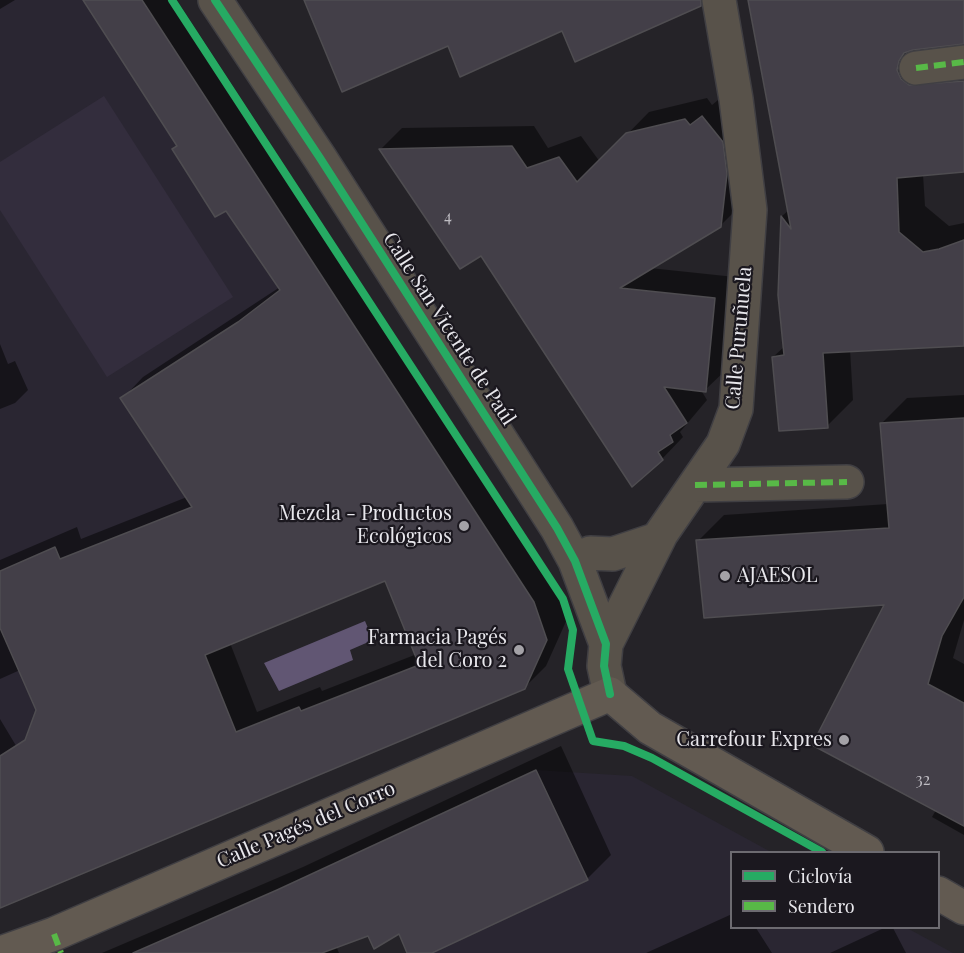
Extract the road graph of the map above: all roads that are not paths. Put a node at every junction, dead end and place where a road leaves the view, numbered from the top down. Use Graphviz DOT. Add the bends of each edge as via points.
graph roads {
  1 [pos="215,0"];
  2 [pos="719,0"];
  3 [pos="964,62"];
  4 [pos="916,68"];
  5 [pos="847,482"];
  6 [pos="695,485"];
  7 [pos="658,539"];
  8 [pos="575,561"];
  9 [pos="606,644"];
  10 [pos="610,694"];
  11 [pos="865,851"];
  12 [pos="940,894"];
  13 [pos="964,908"];
  14 [pos="58,943"];
  15 [pos="1,953"];
  1 -- 8 [label="street, Calle San Vicente de Paúl" via="333,178"];
  2 -- 6 [label="street, Calle Puruñuela" via="750,210 736,409 723,444"];
  3 -- 4 [label="street"];
  5 -- 6 [label="street"];
  6 -- 7 [label="street, Calle Puruñuela"];
  7 -- 8 [label="street" via="613,554 590,553"];
  7 -- 9 [label="street, Calle Puruñuela"];
  8 -- 9 [label="street, Calle San Vicente de Paúl"];
  9 -- 10 [label="street, Calle San Vicente de Paúl" via="604,666"];
  10 -- 11 [label="main road" via="650,728"];
  10 -- 14 [label="main road, Calle Pagés del Corro"];
  12 -- 13 [label="main road"];
  14 -- 15 [label="main road, Calle Pagés del Corro"];
}
